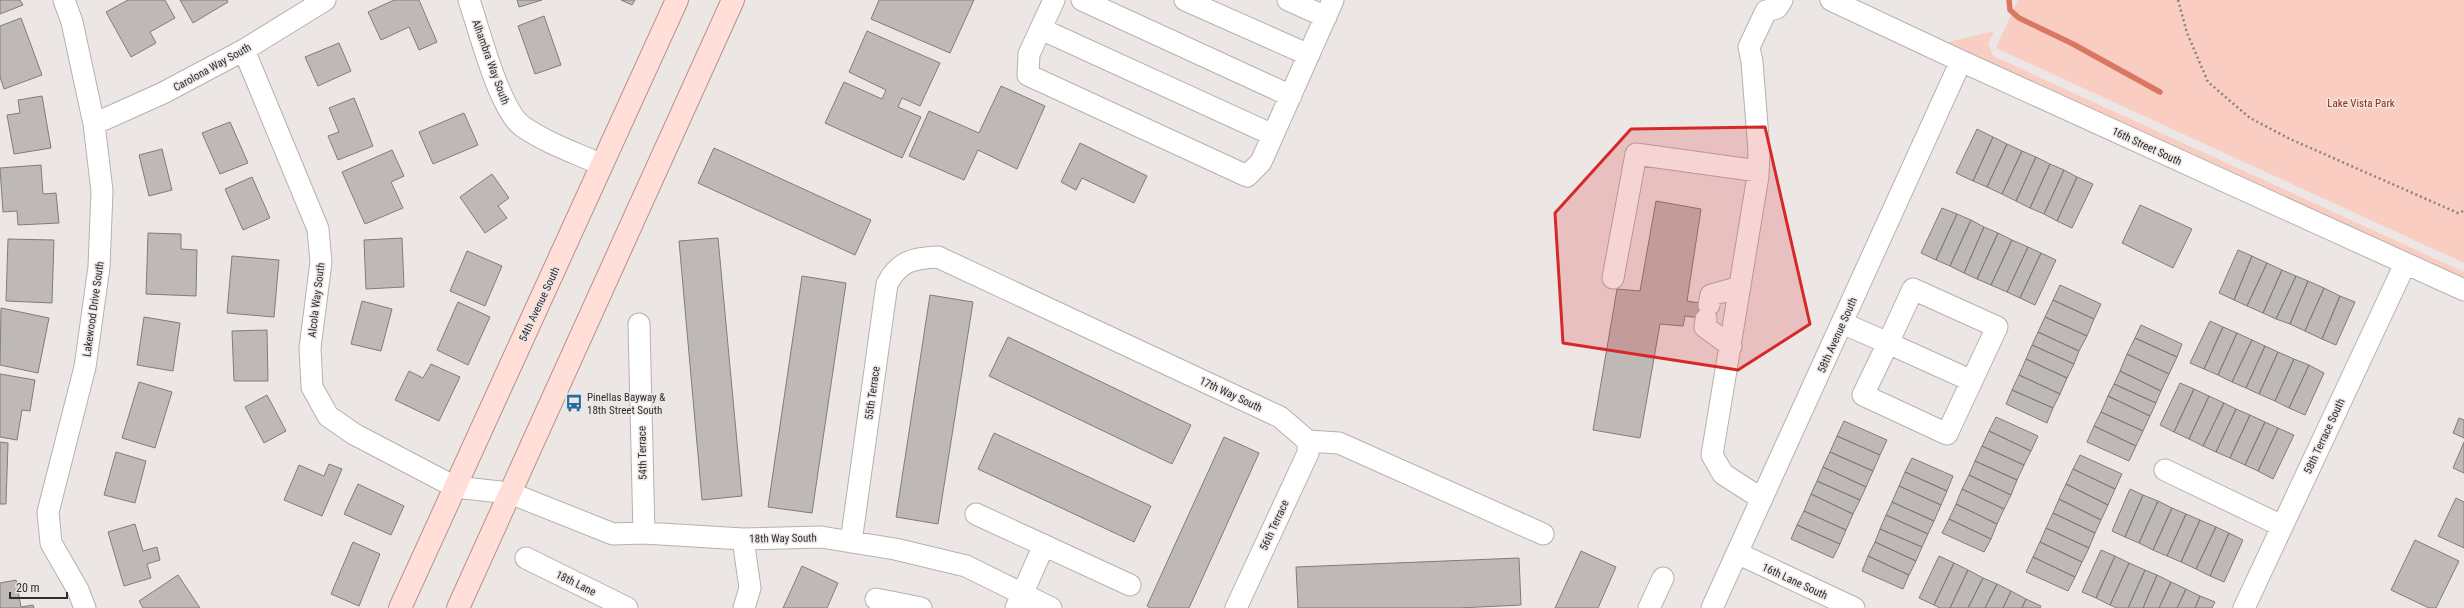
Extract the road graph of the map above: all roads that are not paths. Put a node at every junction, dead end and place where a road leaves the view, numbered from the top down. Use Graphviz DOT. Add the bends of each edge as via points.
graph roads {
  1 [pos="64,0"];
  2 [pos="325,0"];
  3 [pos="469,0"];
  4 [pos="677,0"];
  5 [pos="732,0"];
  6 [pos="1054,0"];
  7 [pos="1082,0"];
  8 [pos="1185,0"];
  9 [pos="1288,0"];
  10 [pos="1831,0"];
  11 [pos="1780,4"];
  12 [pos="1329,8"];
  13 [pos="1041,29"];
  14 [pos="244,50"];
  15 [pos="1309,55"];
  16 [pos="1960,61"];
  17 [pos="1291,96"];
  18 [pos="94,124"];
  19 [pos="1273,135"];
  20 [pos="602,165"];
  21 [pos="1758,171"];
  22 [pos="915,258"];
  23 [pos="2405,264"];
  24 [pos="1613,278"];
  25 [pos="1740,287"];
  26 [pos="2464,290"];
  27 [pos="1842,322"];
  28 [pos="639,324"];
  29 [pos="1888,343"];
  30 [pos="1731,346"];
  31 [pos="1972,381"];
  32 [pos="1308,441"];
  33 [pos="2165,470"];
  34 [pos="455,487"];
  35 [pos="510,493"];
  36 [pos="1762,499"];
  37 [pos="976,514"];
  38 [pos="2282,526"];
  39 [pos="644,533"];
  40 [pos="1543,534"];
  41 [pos="743,539"];
  42 [pos="851,542"];
  43 [pos="1044,545"];
  44 [pos="1737,553"];
  45 [pos="526,558"];
  46 [pos="1662,578"];
  47 [pos="1130,585"];
  48 [pos="876,599"];
  49 [pos="1020,601"];
  50 [pos="86,608"];
  51 [pos="400,608"];
  52 [pos="458,608"];
  53 [pos="627,608"];
  54 [pos="744,608"];
  55 [pos="921,608"];
  56 [pos="1051,608"];
  57 [pos="1236,608"];
  58 [pos="1649,608"];
  59 [pos="1712,608"];
  60 [pos="1854,608"];
  61 [pos="2244,608"];
  1 -- 18 [label="street, Lakewood Drive South" via="72,22"];
  2 -- 14 [label="street, Carolona Way South"];
  3 -- 20 [label="street, Alhambra Way South" via="506,105 521,126"];
  4 -- 20 [label="main road, 54th Avenue South"];
  5 -- 35 [label="main road"];
  6 -- 13 [label="street"];
  7 -- 17 [label="street"];
  8 -- 15 [label="street"];
  9 -- 12 [label="street"];
  10 -- 16 [label="street, 16th Street South"];
  11 -- 21 [label="street" via="1766,11 1749,47 1759,151"];
  12 -- 15 [label="street"];
  13 -- 19 [label="street"];
  13 -- 19 [label="street" via="1029,54 1028,75 1247,176 1260,162"];
  14 -- 18 [label="street, Carolona Way South" via="163,93"];
  14 -- 34 [label="street, Alcola Way South" via="318,229 321,262 310,348 312,387 328,416 354,434"];
  15 -- 17 [label="street"];
  16 -- 23 [label="street, 16th Street South"];
  16 -- 27 [label="street, 58th Avenue South"];
  17 -- 19 [label="street"];
  18 -- 50 [label="street, Lakewood Drive South" via="102,191 99,268 85,367 48,512 51,542"];
  20 -- 34 [label="main road, 54th Avenue South"];
  21 -- 24 [label="street" via="1636,154"];
  21 -- 25 [label="street"];
  22 -- 32 [label="street, 17th Way South" via="938,257 1209,383 1280,417"];
  22 -- 42 [label="street, 55th Terrace" via="894,270 887,284"];
  23 -- 26 [label="street, 16th Street South"];
  23 -- 38 [label="street, 58th Terrace South"];
  25 -- 30 [label="street"];
  25 -- 30 [label="street" via="1711,295 1705,327"];
  27 -- 29 [label="street"];
  27 -- 36 [label="street, 58th Avenue South"];
  28 -- 39 [label="street, 54th Terrace"];
  29 -- 31 [label="street"];
  29 -- 31 [label="street" via="1863,395 1947,434"];
  29 -- 31 [label="street" via="1913,289 1997,327"];
  30 -- 36 [label="street" via="1712,455 1723,474"];
  32 -- 40 [label="street" via="1339,443"];
  32 -- 57 [label="street, 56th Terrace" via="1308,453"];
  33 -- 38 [label="street"];
  34 -- 35 [label="street, 18th Way South"];
  34 -- 51 [label="main road, 54th Avenue South"];
  35 -- 39 [label="street, 18th Way South" via="613,534"];
  35 -- 52 [label="main road"];
  36 -- 44 [label="street, 58th Avenue South"];
  37 -- 43 [label="street"];
  38 -- 61 [label="street, 58th Terrace South"];
  39 -- 41 [label="street, 18th Way South"];
  41 -- 42 [label="street, 18th Way South" via="821,537"];
  41 -- 54 [label="street" via="750,588"];
  42 -- 49 [label="street, 18th Way South" via="966,566"];
  43 -- 47 [label="street"];
  43 -- 49 [label="street"];
  44 -- 59 [label="street, 58th Avenue South"];
  44 -- 60 [label="street, 16th Lane South"];
  45 -- 53 [label="street, 18th Lane"];
  46 -- 58 [label="street"];
  48 -- 55 [label="street"];
  49 -- 56 [label="street, 18th Way South"];
}
